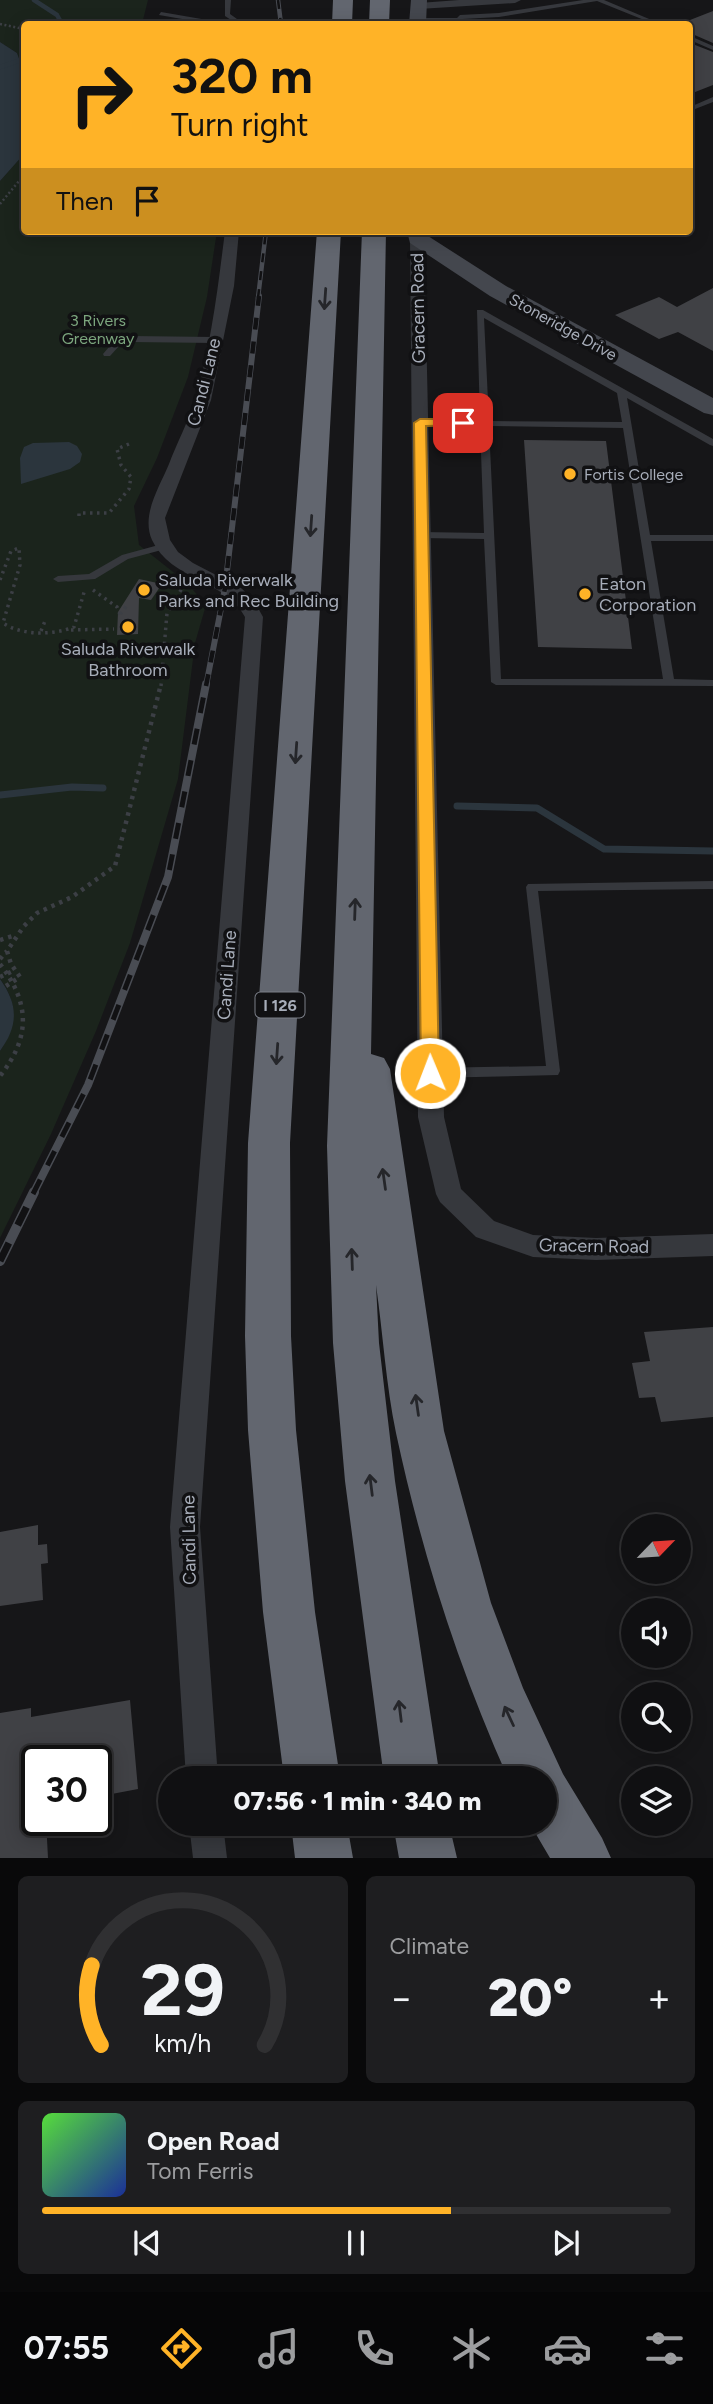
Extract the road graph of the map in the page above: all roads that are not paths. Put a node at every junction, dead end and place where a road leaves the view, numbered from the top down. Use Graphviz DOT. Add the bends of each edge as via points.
graph roads {
  1 [pos="228,0"];
  2 [pos="343,0"];
  3 [pos="380,0"];
  4 [pos="514,0"];
  5 [pos="597,0"];
  6 [pos="419,12"];
  7 [pos="161,14"];
  8 [pos="202,21"];
  9 [pos="236,21"];
  10 [pos="342,21"];
  11 [pos="379,21"];
  12 [pos="456,21"];
  13 [pos="460,21"];
  14 [pos="650,21"];
  15 [pos="693,39"];
  16 [pos="713,48"];
  17 [pos="713,99"];
  18 [pos="693,108"];
  19 [pos="232,235"];
  20 [pos="330,235"];
  21 [pos="374,235"];
  22 [pos="417,235"];
  23 [pos="215,340"];
  24 [pos="107,354"];
  25 [pos="621,391"];
  26 [pos="711,406"];
  27 [pos="420,423"];
  28 [pos="484,423"];
  29 [pos="627,425"];
  30 [pos="713,443"];
  31 [pos="421,535"];
  32 [pos="489,536"];
  33 [pos="645,538"];
  34 [pos="713,538"];
  35 [pos="166,546"];
  36 [pos="58,579"];
  37 [pos="669,683"];
  38 [pos="713,683"];
  39 [pos="713,885"];
  40 [pos="354,960"];
  41 [pos="430,1073"];
  42 [pos="713,1245"];
  43 [pos="201,1766"];
  44 [pos="311,1766"];
  45 [pos="410,1766"];
  46 [pos="531,1766"];
  47 [pos="557,1816"];
  48 [pos="207,1836"];
  49 [pos="321,1836"];
  50 [pos="423,1836"];
  51 [pos="210,1858"];
  52 [pos="324,1858"];
  53 [pos="428,1858"];
  54 [pos="582,1858"];
  1 -- 9 [label="lane" via="227,15"];
  2 -- 10 [label="highway"];
  3 -- 11 [label="highway"];
  4 -- 6 [label="street"];
  5 -- 13 [label="lane" via="460,17"];
  5 -- 14 [label="lane"];
  6 -- 12 [label="lane"];
  7 -- 8 [label="lane"];
  15 -- 16 [label="lane"];
  17 -- 18 [label="lane"];
  19 -- 23 [label="street, Candi Lane"];
  20 -- 44 [label="highway, I 126, one-way" via="269,1143 272,1430 289,1612"];
  40 -- 21 [label="highway, one-way"];
  22 -- 26 [label="street, Stoneridge Drive" via="498,291"];
  22 -- 27 [label="street, Gracern Road"];
  23 -- 24 [label="lane" via="130,339 117,343"];
  23 -- 35 [label="street, Candi Lane" via="197,419 156,518"];
  25 -- 28 [label="lane" via="480,312"];
  25 -- 29 [label="lane"];
  25 -- 30 [label="lane"];
  27 -- 28 [label="lane"];
  27 -- 31 [label="street, Gracern Road"];
  28 -- 29 [label="lane"];
  28 -- 32 [label="lane"];
  29 -- 33 [label="lane"];
  31 -- 32 [label="lane"];
  31 -- 41 [label="street, Gracern Road"];
  32 -- 37 [label="lane" via="496,682"];
  33 -- 34 [label="lane"];
  33 -- 37 [label="lane"];
  35 -- 36 [label="lane" via="125,557 91,578"];
  35 -- 43 [label="street, Candi Lane" via="191,572 238,594 254,617 185,1527"];
  37 -- 38 [label="lane"];
  39 -- 41 [label="lane" via="532,887 553,1071"];
  45 -- 40 [label="highway, one-way" via="377,1536 356,1343 348,1146"];
  46 -- 40 [label="highway, one-way" via="465,1603 420,1431"];
  41 -- 42 [label="street, Gracern Road" via="431,1117 449,1194 485,1229 533,1246"];
  47 -- 54 [label="highway"];
  48 -- 51 [label="street"];
  49 -- 52 [label="highway"];
  50 -- 53 [label="highway"];
}
